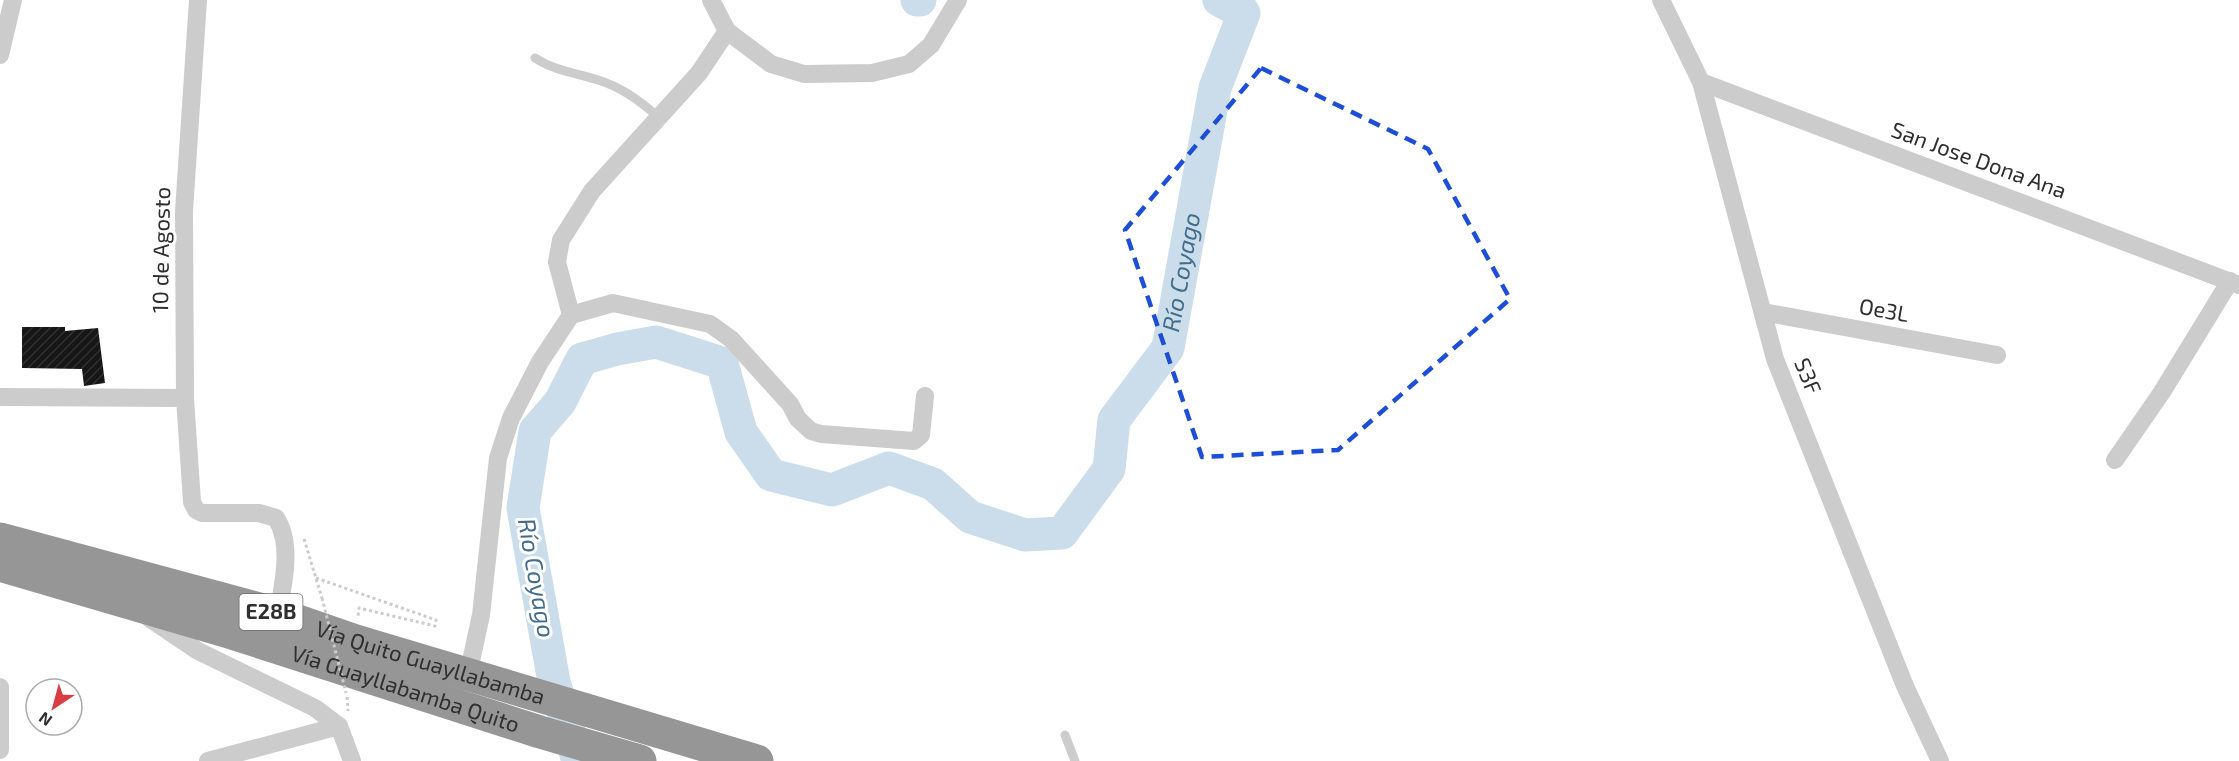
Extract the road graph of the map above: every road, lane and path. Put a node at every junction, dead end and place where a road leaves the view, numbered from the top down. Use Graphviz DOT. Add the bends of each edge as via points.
graph roads {
  1 [pos="13,0"];
  2 [pos="198,0"];
  3 [pos="711,0"];
  4 [pos="958,0"];
  5 [pos="1660,0"];
  6 [pos="727,31"];
  7 [pos="0,55"];
  8 [pos="535,58"];
  9 [pos="1701,82"];
  10 [pos="659,117"];
  11 [pos="2235,283"];
  12 [pos="1763,312"];
  13 [pos="571,315"];
  14 [pos="1997,355"];
  15 [pos="925,396"];
  16 [pos="0,397"];
  17 [pos="185,398"];
  18 [pos="2115,460"];
  19 [pos="0,539"];
  20 [pos="0,565"];
  21 [pos="316,578"];
  22 [pos="322,598"];
  23 [pos="123,601"];
  24 [pos="278,614"];
  25 [pos="356,641"];
  26 [pos="468,675"];
  27 [pos="0,687"];
  28 [pos="346,693"];
  29 [pos="339,726"];
  30 [pos="1065,735"];
  31 [pos="0,750"];
  32 [pos="632,758"];
  33 [pos="208,761"];
  34 [pos="352,761"];
  35 [pos="758,761"];
  36 [pos="1075,761"];
  37 [pos="1940,761"];
  1 -- 7 [label="street"];
  2 -- 17 [label="street, 10 de Agosto" via="184,211"];
  3 -- 6 [label="street"];
  4 -- 6 [label="street" via="931,45 909,64 872,73 804,74 771,64"];
  5 -- 9 [label="street, S3F"];
  6 -- 10 [label="street" via="699,73"];
  8 -- 10 [label="lane" via="552,68 601,81 641,101"];
  9 -- 11 [label="street, San Jose Dona Ana"];
  9 -- 12 [label="street, S3F"];
  10 -- 13 [label="street" via="592,191 561,240 557,262"];
  11 -- 18 [label="street"];
  12 -- 14 [label="street, Oe3L"];
  12 -- 37 [label="street, S3F" via="1775,359 1905,686"];
  13 -- 15 [label="street" via="613,303 710,324 731,339 811,431 821,434 914,441 921,435"];
  13 -- 26 [label="street" via="510,418 498,458 481,615"];
  16 -- 17 [label="street"];
  17 -- 24 [label="street, 10 de Agosto" via="192,502 196,510 259,513 276,518 284,535 284,583"];
  19 -- 24 [label="highway, Vía Quito Guayllabamba / E28B"];
  20 -- 23 [label="highway, Vía Guayllabamba Quito / E28B"];
  21 -- 25 [label="path" via="436,620 435,626 359,608"];
  22 -- 28 [label="path, bridge"];
  23 -- 29 [label="street" via="198,651 290,694"];
  23 -- 32 [label="highway, Vía Guayllabamba Quito / E28B"];
  24 -- 25 [label="highway, Vía Quito Guayllabamba / E28B"];
  25 -- 26 [label="highway, Vía Quito Guayllabamba / E28B"];
  26 -- 35 [label="highway, Vía Quito Guayllabamba / E28B"];
  27 -- 31 [label="street"];
  29 -- 33 [label="street"];
  29 -- 34 [label="street"];
  30 -- 36 [label="lane"];
}
